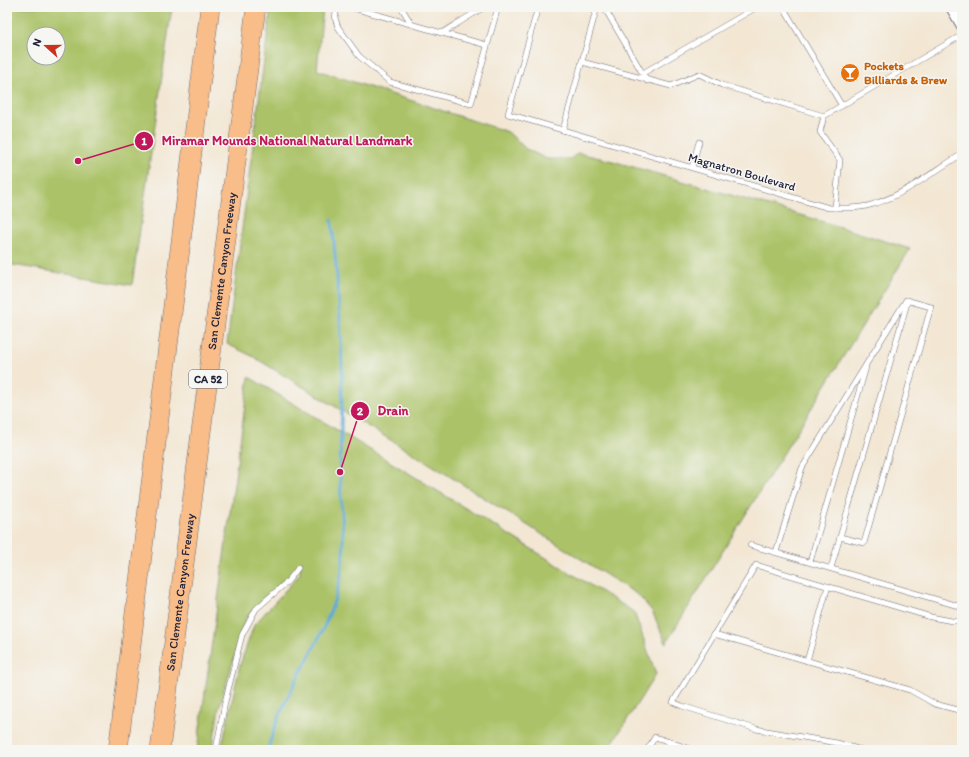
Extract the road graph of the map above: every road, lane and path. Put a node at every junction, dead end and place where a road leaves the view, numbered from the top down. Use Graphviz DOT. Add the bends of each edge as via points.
graph roads {
  1 [pos="210,7"];
  2 [pos="256,7"];
  3 [pos="337,7"];
  4 [pos="350,7"];
  5 [pos="401,7"];
  6 [pos="484,7"];
  7 [pos="498,7"];
  8 [pos="538,7"];
  9 [pos="597,7"];
  10 [pos="604,7"];
  11 [pos="757,7"];
  12 [pos="783,7"];
  13 [pos="951,7"];
  14 [pos="412,24"];
  15 [pos="962,26"];
  16 [pos="442,33"];
  17 [pos="962,35"];
  18 [pos="487,45"];
  19 [pos="582,62"];
  20 [pos="643,73"];
  21 [pos="647,81"];
  22 [pos="842,106"];
  23 [pos="824,116"];
  24 [pos="563,130"];
  25 [pos="699,142"];
  26 [pos="962,154"];
  27 [pos="692,168"];
  28 [pos="835,208"];
  29 [pos="908,300"];
  30 [pos="868,361"];
  31 [pos="840,537"];
  32 [pos="750,544"];
  33 [pos="776,552"];
  34 [pos="810,562"];
  35 [pos="298,568"];
  36 [pos="831,568"];
  37 [pos="828,586"];
  38 [pos="962,608"];
  39 [pos="962,621"];
  40 [pos="714,634"];
  41 [pos="807,661"];
  42 [pos="962,711"];
  43 [pos="670,742"];
  44 [pos="118,750"];
  45 [pos="160,750"];
  46 [pos="216,750"];
  47 [pos="647,750"];
  48 [pos="667,750"];
  49 [pos="694,750"];
  50 [pos="861,750"];
  1 -- 44 [label="highway"];
  2 -- 45 [label="highway, San Clemente Canyon Freeway / CA 52"];
  3 -- 18 [label="lane" via="335,18 338,27 360,56 390,82 471,104"];
  4 -- 14 [label="lane"];
  5 -- 14 [label="lane"];
  6 -- 16 [label="lane"];
  7 -- 18 [label="lane"];
  8 -- 24 [label="lane, Magnatron Boulevard" via="508,114"];
  9 -- 19 [label="lane"];
  10 -- 20 [label="lane"];
  11 -- 20 [label="lane"];
  12 -- 22 [label="lane"];
  13 -- 15 [label="street"];
  14 -- 16 [label="lane"];
  16 -- 18 [label="lane"];
  17 -- 22 [label="lane"];
  19 -- 21 [label="lane"];
  19 -- 24 [label="lane"];
  20 -- 21 [label="lane"];
  21 -- 23 [label="lane" via="671,86 699,74 722,85"];
  22 -- 23 [label="lane"];
  23 -- 28 [label="lane" via="820,132 840,160"];
  24 -- 27 [label="lane, Magnatron Boulevard"];
  25 -- 27 [label="lane"];
  26 -- 28 [label="lane, Magnatron Boulevard" via="897,195 873,205"];
  27 -- 28 [label="lane, Magnatron Boulevard"];
  29 -- 30 [label="lane"];
  29 -- 31 [label="lane"];
  29 -- 31 [label="lane" via="931,307 864,543"];
  30 -- 33 [label="lane" via="802,468"];
  30 -- 34 [label="lane"];
  31 -- 36 [label="lane"];
  32 -- 33 [label="lane"];
  33 -- 34 [label="lane"];
  34 -- 36 [label="lane"];
  35 -- 46 [label="lane" via="288,581 256,609 242,635"];
  36 -- 38 [label="lane"];
  37 -- 39 [label="lane" via="931,617"];
  37 -- 40 [label="lane" via="756,565"];
  37 -- 41 [label="lane"];
  40 -- 41 [label="lane"];
  40 -- 50 [label="lane" via="674,702 756,729 837,743"];
  41 -- 42 [label="lane" via="910,690 935,704"];
  43 -- 47 [label="lane" via="655,736"];
  43 -- 48 [label="lane"];
  43 -- 49 [label="lane"];
}
